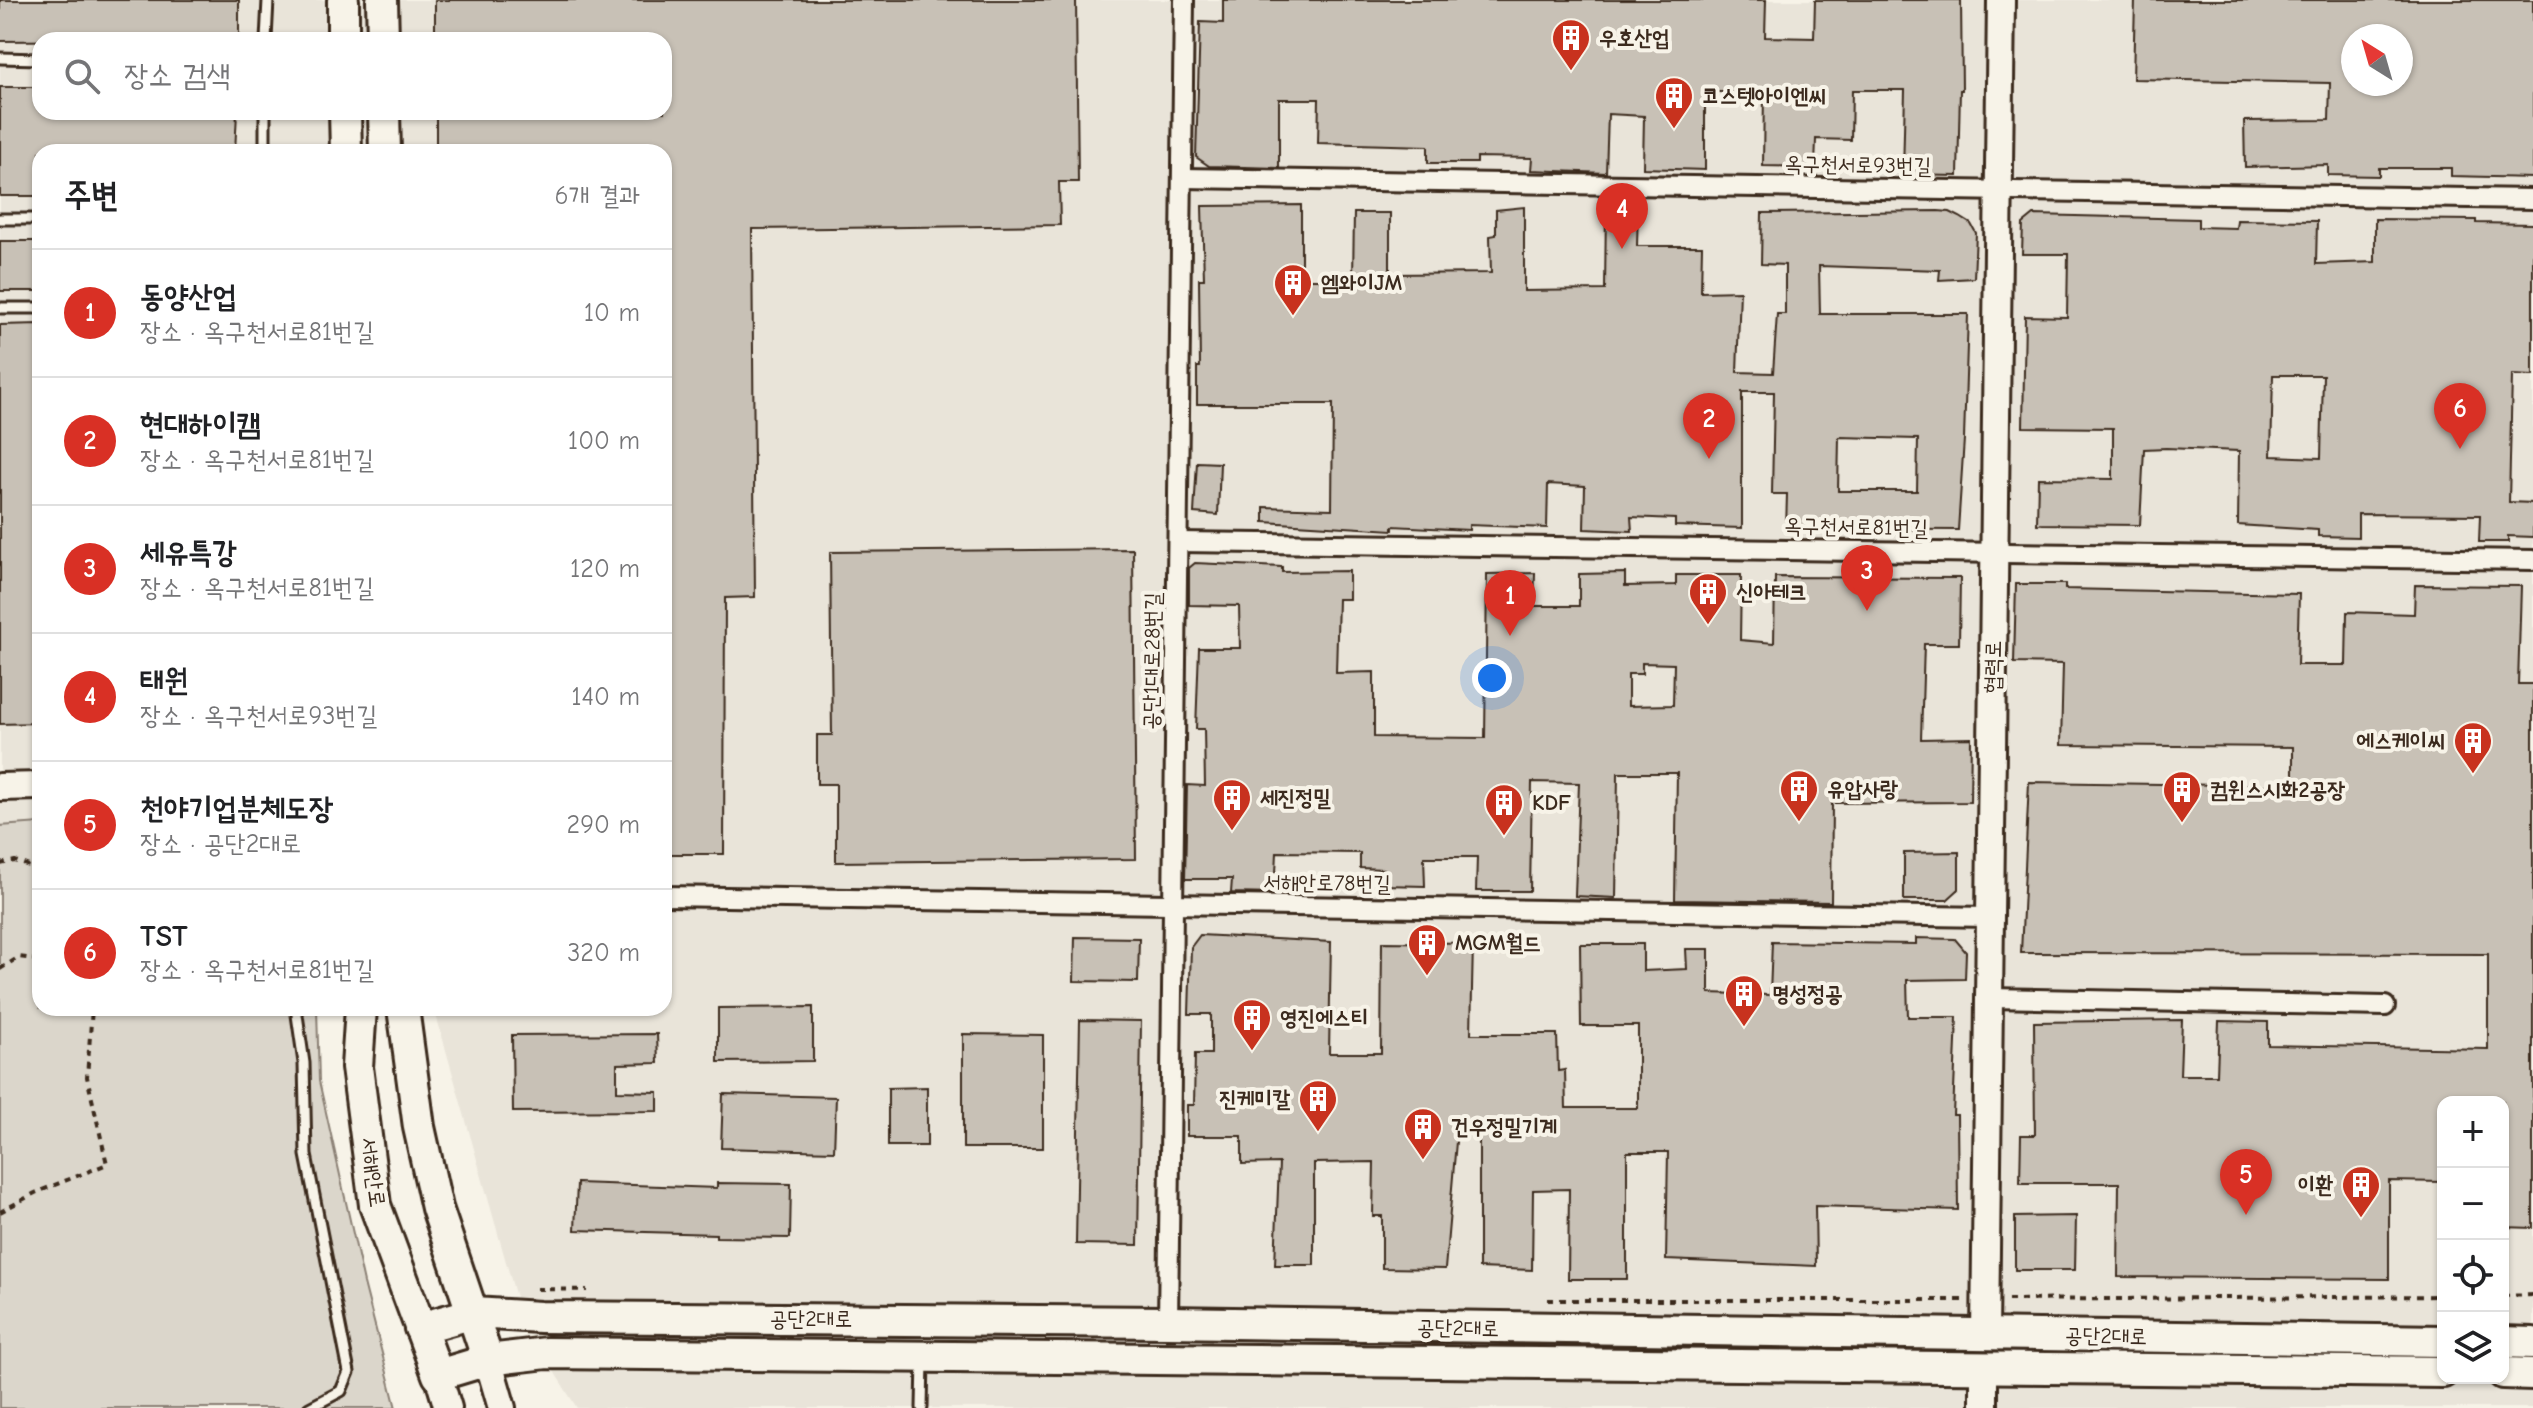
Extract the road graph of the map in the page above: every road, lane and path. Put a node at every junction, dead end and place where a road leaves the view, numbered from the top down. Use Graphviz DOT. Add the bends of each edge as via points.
graph roads {
  1 [pos="268,0"];
  2 [pos="343,0"];
  3 [pos="382,0"];
  4 [pos="1184,0"];
  5 [pos="2001,0"];
  6 [pos="266,32"];
  7 [pos="343,32"];
  8 [pos="383,32"];
  9 [pos="0,58"];
  10 [pos="32,59"];
  11 [pos="265,120"];
  12 [pos="345,120"];
  13 [pos="384,120"];
  14 [pos="265,144"];
  15 [pos="346,144"];
  16 [pos="385,144"];
  17 [pos="1182,178"];
  18 [pos="1999,191"];
  19 [pos="2533,199"];
  20 [pos="0,219"];
  21 [pos="32,219"];
  22 [pos="0,308"];
  23 [pos="32,308"];
  24 [pos="1178,542"];
  25 [pos="1994,553"];
  26 [pos="2533,560"];
  27 [pos="32,786"];
  28 [pos="0,787"];
  29 [pos="0,864"];
  30 [pos="32,867"];
  31 [pos="672,896"];
  32 [pos="1174,904"];
  33 [pos="1990,917"];
  34 [pos="32,959"];
  35 [pos="0,969"];
  36 [pos="1989,998"];
  37 [pos="2385,1006"];
  38 [pos="91,1016"];
  39 [pos="297,1016"];
  40 [pos="360,1016"];
  41 [pos="404,1016"];
  42 [pos="0,1212"];
  43 [pos="537,1289"];
  44 [pos="601,1290"];
  45 [pos="2533,1295"];
  46 [pos="2437,1296"];
  47 [pos="2509,1296"];
  48 [pos="1546,1300"];
  49 [pos="1985,1300"];
  50 [pos="474,1313"];
  51 [pos="1168,1322"];
  52 [pos="420,1328"];
  53 [pos="1985,1334"];
  54 [pos="2437,1341"];
  55 [pos="2509,1342"];
  56 [pos="2533,1343"];
  57 [pos="923,1355"];
  58 [pos="1168,1358"];
  59 [pos="488,1360"];
  60 [pos="1984,1366"];
  61 [pos="2437,1372"];
  62 [pos="2509,1373"];
  63 [pos="2533,1374"];
  64 [pos="438,1375"];
  65 [pos="309,1408"];
  66 [pos="448,1408"];
  67 [pos="502,1408"];
  68 [pos="922,1408"];
  69 [pos="1984,1408"];
  1 -- 6 [label="lane"];
  2 -- 7 [label="main road"];
  3 -- 8 [label="main road"];
  4 -- 17 [label="street, 공단1대로28번길"];
  5 -- 18 [label="street, 협력로"];
  9 -- 10 [label="lane"];
  11 -- 14 [label="lane"];
  12 -- 15 [label="main road"];
  13 -- 16 [label="main road"];
  17 -- 18 [label="street, 옥구천서로93번길"];
  17 -- 24 [label="street, 공단1대로28번길"];
  18 -- 19 [label="street, 옥구천서로93번길"];
  18 -- 25 [label="street, 협력로"];
  20 -- 21 [label="lane"];
  22 -- 23 [label="lane"];
  24 -- 25 [label="street, 옥구천서로81번길"];
  24 -- 32 [label="street, 공단1대로28번길"];
  25 -- 26 [label="street, 옥구천서로81번길"];
  25 -- 33 [label="street, 협력로"];
  27 -- 28 [label="street"];
  29 -- 30 [label="path" via="15,861"];
  31 -- 32 [label="street, 서해안로78번길"];
  32 -- 33 [label="street, 서해안로78번길"];
  32 -- 51 [label="street, 공단1대로28번길"];
  33 -- 36 [label="street, 협력로"];
  34 -- 35 [label="path" via="19,957"];
  36 -- 37 [label="street"];
  36 -- 49 [label="street, 협력로"];
  38 -- 42 [label="path" via="87,1077 107,1164"];
  39 -- 65 [label="lane" via="306,1155 349,1372 341,1391"];
  40 -- 52 [label="main road, 서해안로" via="357,1067 375,1205"];
  41 -- 50 [label="main road" via="419,1127 437,1208"];
  43 -- 44 [label="path"];
  45 -- 47 [label="path"];
  46 -- 49 [label="path"];
  48 -- 49 [label="path"];
  49 -- 53 [label="street, 협력로"];
  50 -- 51 [label="main road, 공단2대로"];
  50 -- 52 [label="main road, 공단2대로"];
  50 -- 59 [label="main road"];
  51 -- 53 [label="main road, 공단2대로"];
  51 -- 58 [label="main road"];
  52 -- 64 [label="main road, 서해안로"];
  53 -- 54 [label="main road, 공단2대로"];
  53 -- 60 [label="main road"];
  55 -- 56 [label="main road"];
  57 -- 58 [label="main road, 공단2대로"];
  57 -- 59 [label="main road, 공단2대로" via="547,1353"];
  57 -- 68 [label="lane"];
  58 -- 60 [label="main road, 공단2대로"];
  59 -- 64 [label="main road"];
  59 -- 67 [label="street"];
  60 -- 61 [label="main road, 공단2대로"];
  60 -- 69 [label="street"];
  62 -- 63 [label="main road"];
  64 -- 66 [label="street, 서해안로"];
}
